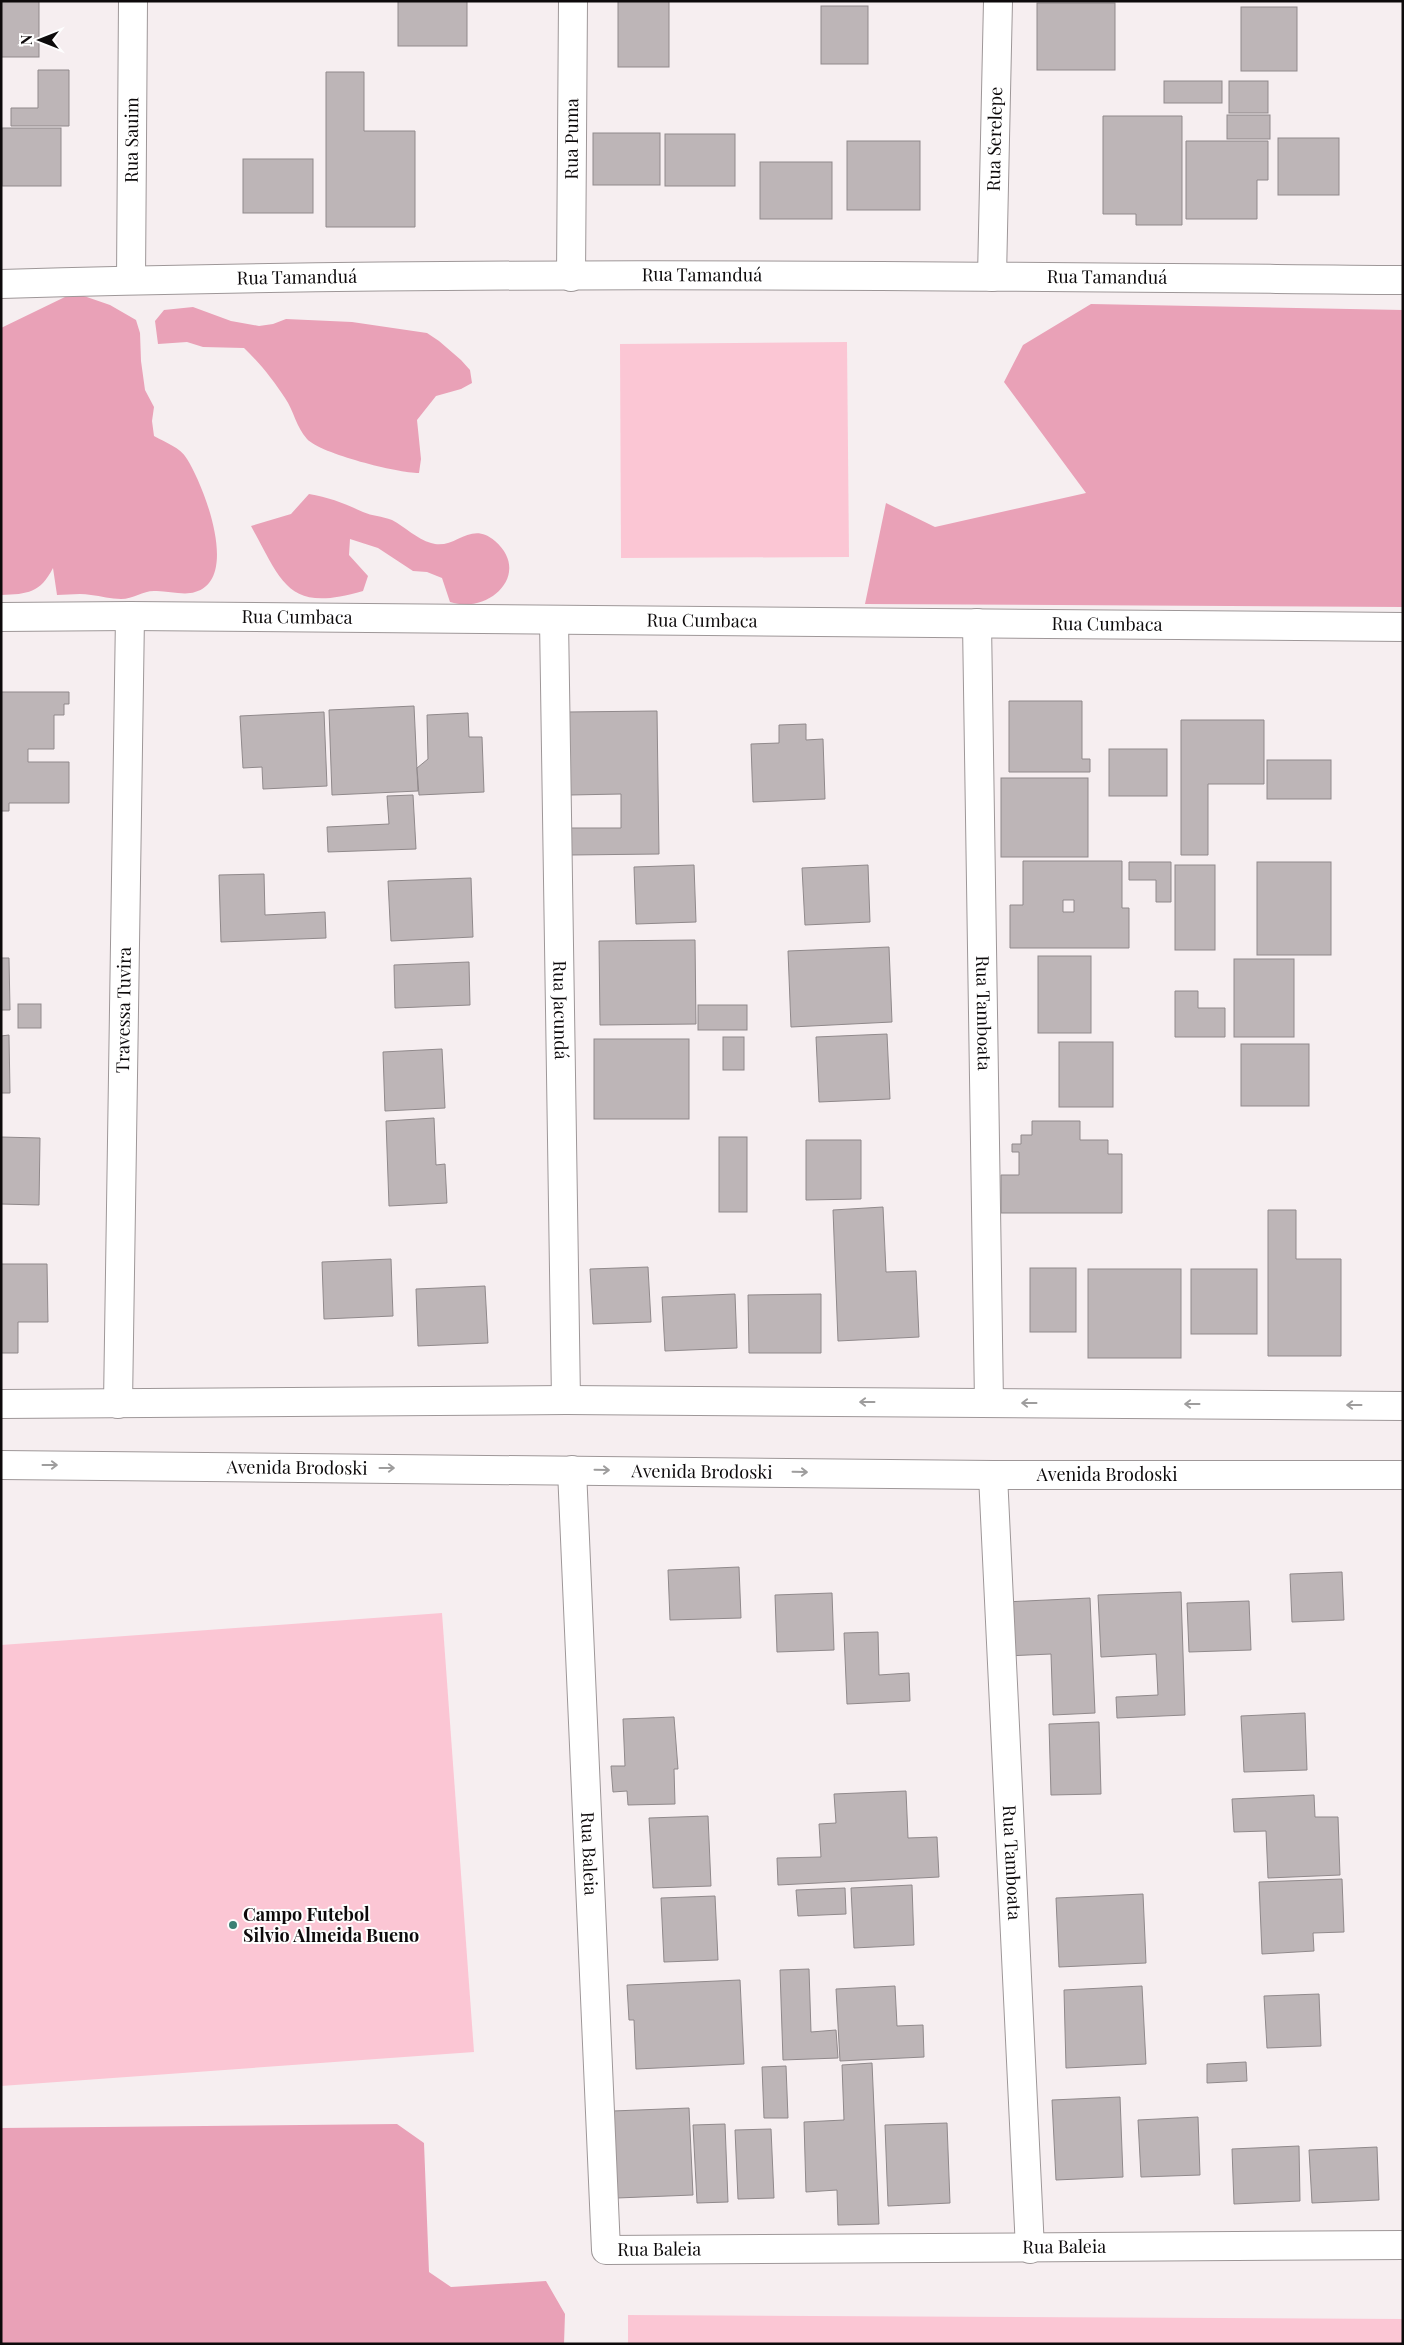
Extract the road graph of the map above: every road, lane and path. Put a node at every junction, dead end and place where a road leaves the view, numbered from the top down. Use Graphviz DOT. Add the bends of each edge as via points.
graph roads {
  1 [pos="133,1"];
  2 [pos="573,1"];
  3 [pos="998,1"];
  4 [pos="572,277"];
  5 [pos="992,277"];
  6 [pos="131,280"];
  7 [pos="1403,280"];
  8 [pos="1,284"];
  9 [pos="130,616"];
  10 [pos="1,617"];
  11 [pos="554,620"];
  12 [pos="977,623"];
  13 [pos="1403,627"];
  14 [pos="566,1400"];
  15 [pos="989,1403"];
  16 [pos="1,1404"];
  17 [pos="118,1404"];
  18 [pos="1403,1406"];
  19 [pos="1,1465"];
  20 [pos="572,1470"];
  21 [pos="993,1475"];
  22 [pos="1403,1475"];
  23 [pos="1403,2245"];
  24 [pos="1030,2249"];
  1 -- 6 [label="street, Rua Sauim"];
  2 -- 4 [label="street, Rua Puma"];
  3 -- 5 [label="street, Rua Serelepe"];
  4 -- 5 [label="street, Rua Tamanduá"];
  4 -- 6 [label="street, Rua Tamanduá"];
  5 -- 7 [label="street, Rua Tamanduá"];
  6 -- 8 [label="street, Rua Tamanduá"];
  9 -- 10 [label="street, Rua Cumbaca"];
  9 -- 11 [label="street, Rua Cumbaca"];
  9 -- 17 [label="street, Travessa Tuvira"];
  11 -- 12 [label="street, Rua Cumbaca"];
  11 -- 14 [label="street, Rua Jacundá"];
  12 -- 13 [label="street, Rua Cumbaca"];
  12 -- 15 [label="street, Rua Tamboata"];
  15 -- 14 [label="street, one-way"];
  14 -- 17 [label="street"];
  18 -- 15 [label="street, one-way"];
  16 -- 17 [label="street"];
  19 -- 20 [label="street, Avenida Brodoski, one-way"];
  20 -- 21 [label="street, Avenida Brodoski, one-way"];
  20 -- 24 [label="street, Rua Baleia" via="606,2250"];
  21 -- 22 [label="street, Avenida Brodoski"];
  21 -- 24 [label="street, Rua Tamboata"];
  23 -- 24 [label="street, Rua Baleia"];
}
